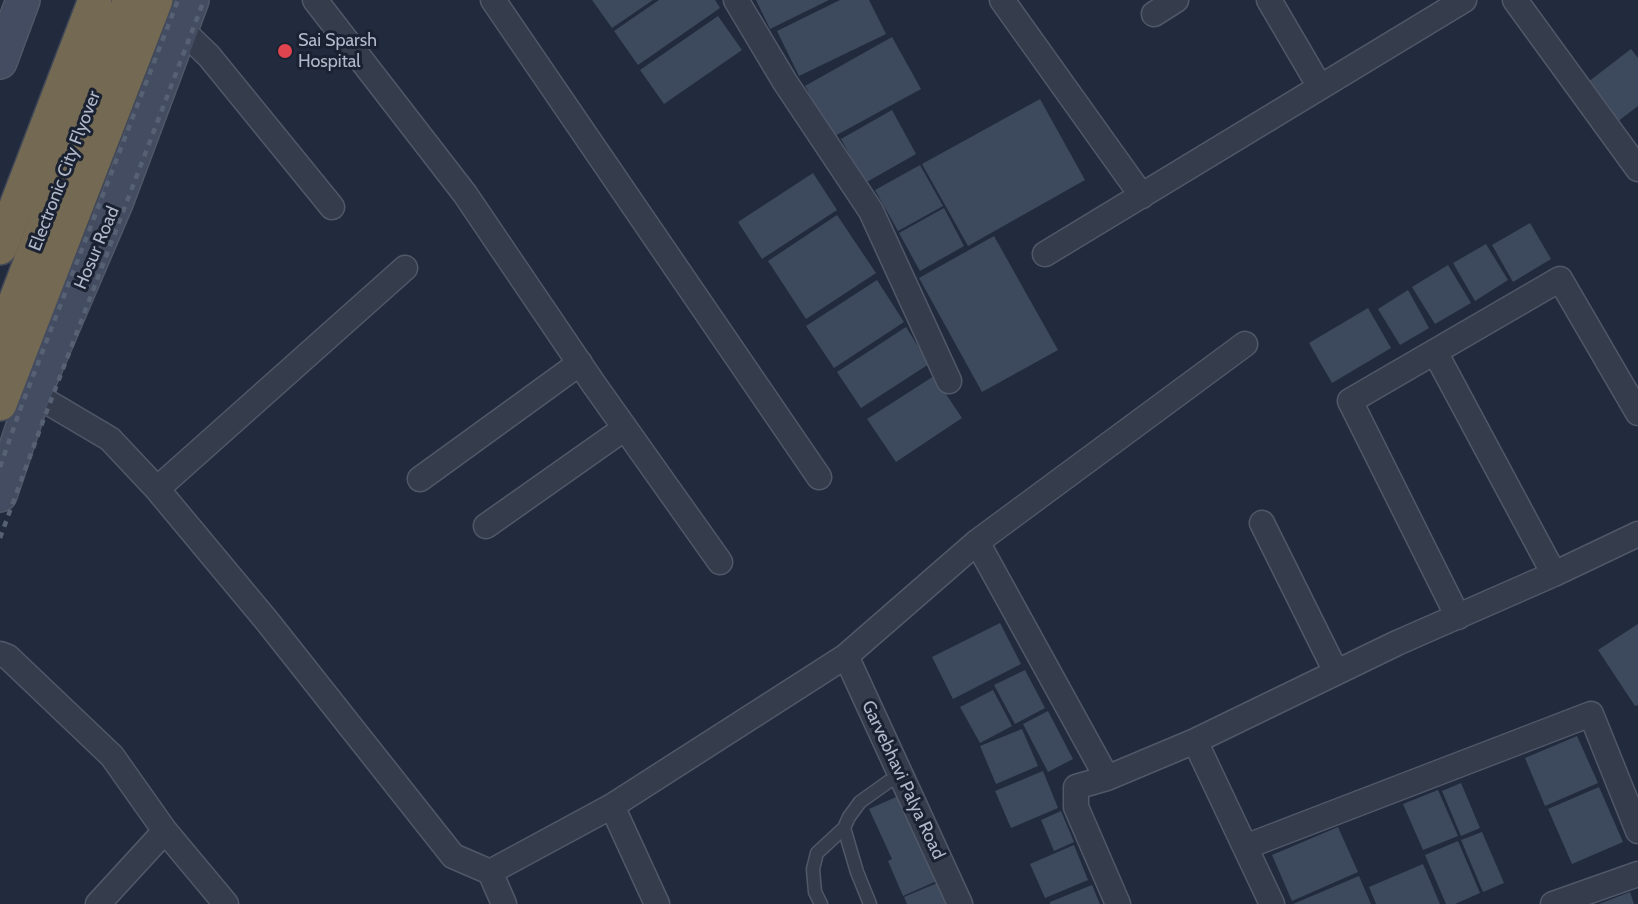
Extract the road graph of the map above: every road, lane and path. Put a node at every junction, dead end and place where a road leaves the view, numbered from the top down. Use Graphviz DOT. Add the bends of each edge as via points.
graph roads {
  1 [pos="23,0"];
  2 [pos="73,0"];
  3 [pos="94,0"];
  4 [pos="130,0"];
  5 [pos="156,0"];
  6 [pos="315,0"];
  7 [pos="493,0"];
  8 [pos="736,0"];
  9 [pos="1002,0"];
  10 [pos="1176,0"];
  11 [pos="1269,0"];
  12 [pos="1464,0"];
  13 [pos="1515,0"];
  14 [pos="1154,14"];
  15 [pos="187,15"];
  16 [pos="0,62"];
  17 [pos="1320,87"];
  18 [pos="1630,140"];
  19 [pos="1638,169"];
  20 [pos="0,191"];
  21 [pos="1142,196"];
  22 [pos="332,207"];
  23 [pos="0,248"];
  24 [pos="1045,254"];
  25 [pos="405,268"];
  26 [pos="0,341"];
  27 [pos="1245,344"];
  28 [pos="1435,352"];
  29 [pos="580,363"];
  30 [pos="949,381"];
  31 [pos="34,394"];
  32 [pos="0,403"];
  33 [pos="1638,413"];
  34 [pos="625,428"];
  35 [pos="819,477"];
  36 [pos="420,479"];
  37 [pos="157,489"];
  38 [pos="0,495"];
  39 [pos="1262,524"];
  40 [pos="486,526"];
  41 [pos="1638,534"];
  42 [pos="977,542"];
  43 [pos="720,562"];
  44 [pos="1554,574"];
  45 [pos="1458,617"];
  46 [pos="0,654"];
  47 [pos="846,656"];
  48 [pos="1336,672"];
  49 [pos="1195,741"];
  50 [pos="901,776"];
  51 [pos="1107,778"];
  52 [pos="612,806"];
  53 [pos="844,828"];
  54 [pos="165,831"];
  55 [pos="1638,831"];
  56 [pos="1245,847"];
  57 [pos="490,872"];
  58 [pos="1638,874"];
  59 [pos="98,904"];
  60 [pos="226,904"];
  61 [pos="504,904"];
  62 [pos="657,904"];
  63 [pos="821,904"];
  64 [pos="870,904"];
  65 [pos="960,904"];
  66 [pos="1118,904"];
  67 [pos="1272,904"];
  68 [pos="1553,904"];
  1 -- 16 [label="street"];
  2 -- 20 [label="highway"];
  3 -- 23 [label="highway, Electronic City Flyover"];
  4 -- 26 [label="highway, Electronic City Flyover"];
  5 -- 32 [label="highway, Hosur Road"];
  6 -- 29 [label="street" via="465,194"];
  7 -- 35 [label="street"];
  8 -- 30 [label="street" via="871,211"];
  9 -- 21 [label="street"];
  10 -- 14 [label="street"];
  11 -- 17 [label="street"];
  12 -- 17 [label="street"];
  13 -- 18 [label="street"];
  15 -- 22 [label="street" via="209,56"];
  15 -- 31 [label="street, Hosur Road" via="116,203"];
  17 -- 21 [label="street"];
  18 -- 19 [label="street"];
  21 -- 24 [label="street"];
  25 -- 37 [label="street"];
  27 -- 42 [label="street"];
  28 -- 33 [label="street" via="1560,279"];
  28 -- 44 [label="street"];
  28 -- 45 [label="street" via="1350,401"];
  29 -- 34 [label="street"];
  29 -- 36 [label="street"];
  31 -- 37 [label="street" via="110,439"];
  31 -- 38 [label="street, Hosur Road"];
  34 -- 40 [label="street"];
  34 -- 43 [label="street"];
  37 -- 57 [label="street" via="453,856"];
  39 -- 48 [label="street"];
  41 -- 44 [label="street"];
  42 -- 47 [label="street"];
  42 -- 51 [label="street"];
  44 -- 45 [label="street"];
  45 -- 48 [label="street"];
  46 -- 54 [label="street" via="8,657 112,756"];
  47 -- 50 [label="street, Garvebhavi Palya Road"];
  47 -- 52 [label="street"];
  48 -- 49 [label="street"];
  49 -- 51 [label="street"];
  49 -- 56 [label="street"];
  50 -- 53 [label="lane" via="860,801"];
  50 -- 65 [label="street, Garvebhavi Palya Road"];
  51 -- 66 [label="street" via="1076,787 1076,807"];
  52 -- 57 [label="street"];
  52 -- 62 [label="street"];
  53 -- 63 [label="lane" via="818,853 813,869 815,892"];
  53 -- 64 [label="lane"];
  54 -- 59 [label="street"];
  54 -- 60 [label="street"];
  55 -- 56 [label="street" via="1591,714"];
  56 -- 67 [label="street"];
  57 -- 61 [label="street"];
  58 -- 68 [label="street"];
}
